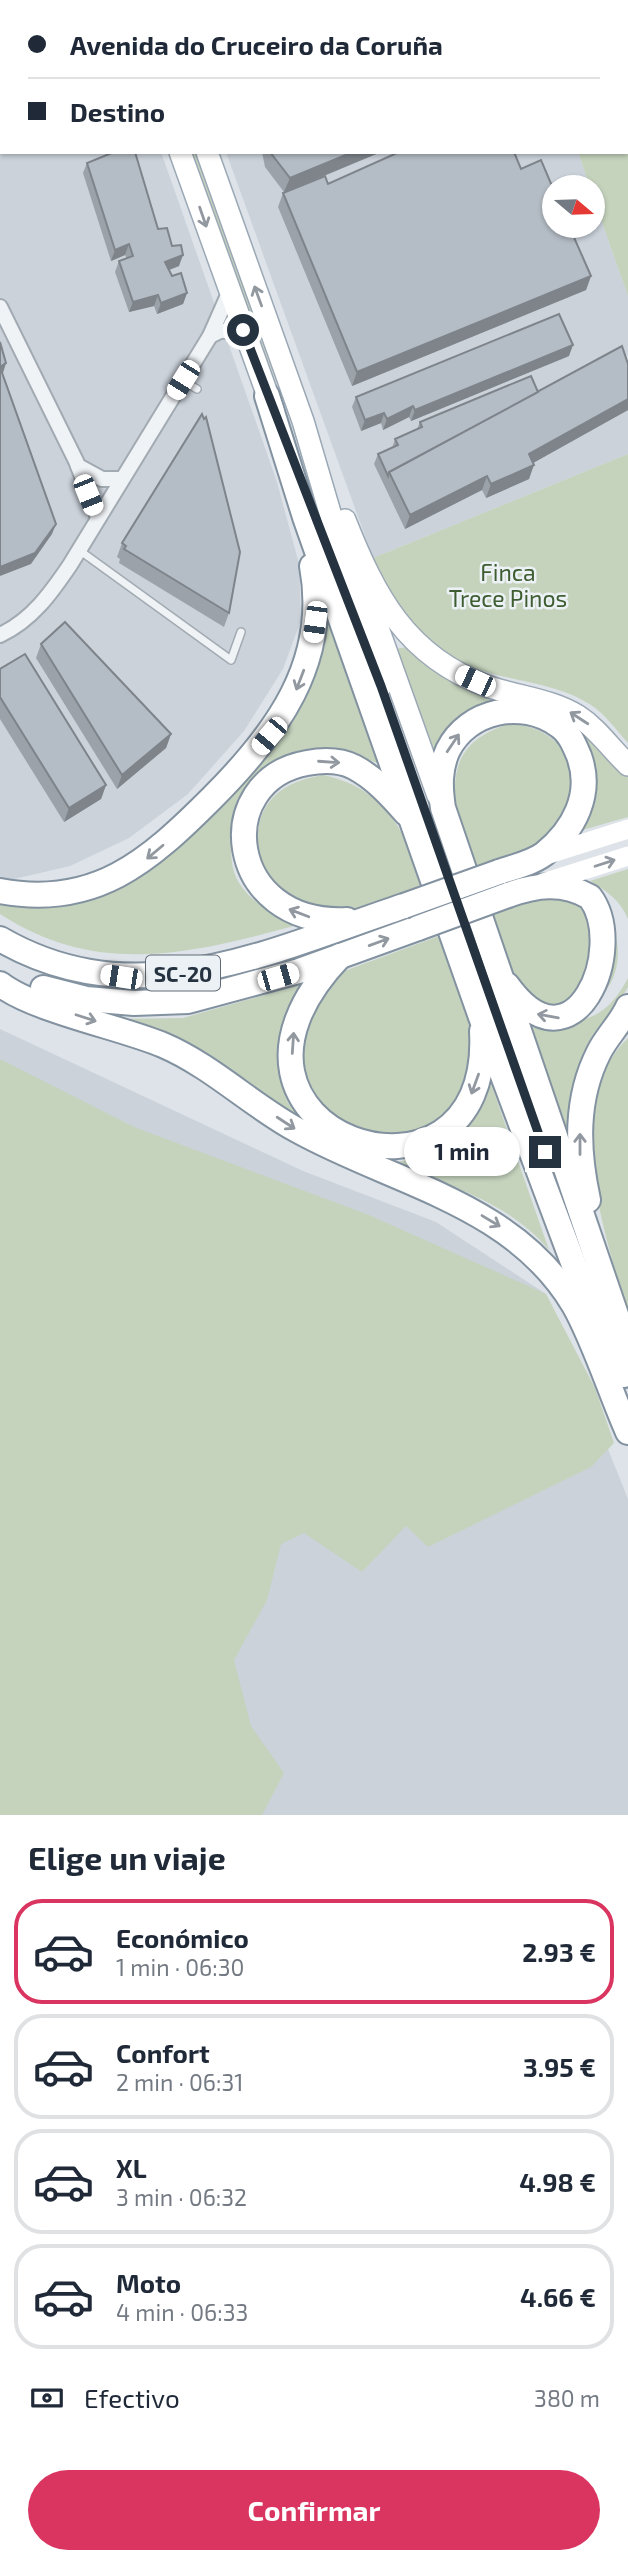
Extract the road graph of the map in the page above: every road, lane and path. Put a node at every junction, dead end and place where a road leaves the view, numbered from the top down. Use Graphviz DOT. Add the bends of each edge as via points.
graph roads {
  1 [pos="181,154"];
  2 [pos="208,154"];
  3 [pos="229,293"];
  4 [pos="0,307"];
  5 [pos="243,330"];
  6 [pos="210,336"];
  7 [pos="183,380"];
  8 [pos="197,389"];
  9 [pos="267,396"];
  10 [pos="314,458"];
  11 [pos="78,466"];
  12 [pos="122,479"];
  13 [pos="83,481"];
  14 [pos="333,496"];
  15 [pos="110,497"];
  16 [pos="98,517"];
  17 [pos="305,517"];
  18 [pos="79,550"];
  19 [pos="241,632"];
  20 [pos="0,635"];
  21 [pos="381,686"];
  22 [pos="628,765"];
  23 [pos="443,808"];
  24 [pos="411,819"];
  25 [pos="628,829"];
  26 [pos="628,856"];
  27 [pos="541,857"];
  28 [pos="535,885"];
  29 [pos="0,891"];
  30 [pos="366,918"];
  31 [pos="0,939"];
  32 [pos="340,956"];
  33 [pos="0,971"];
  34 [pos="501,976"];
  35 [pos="0,984"];
  36 [pos="628,1007"];
  37 [pos="481,1017"];
  38 [pos="606,1283"];
  39 [pos="628,1350"];
  40 [pos="626,1380"];
  41 [pos="628,1432"];
  1 -- 3 [label="main road, one-way"];
  10 -- 2 [label="main road, one-way"];
  3 -- 5 [label="main road"];
  3 -- 6 [label="street"];
  4 -- 11 [label="street"];
  5 -- 6 [label="street"];
  5 -- 9 [label="main road"];
  6 -- 7 [label="street"];
  7 -- 8 [label="lane"];
  7 -- 12 [label="street"];
  9 -- 17 [label="highway"];
  9 -- 21 [label="main road"];
  10 -- 14 [label="main road"];
  10 -- 21 [label="main road"];
  11 -- 12 [label="street" via="102,479"];
  11 -- 13 [label="street"];
  12 -- 15 [label="street"];
  13 -- 15 [label="street"];
  13 -- 16 [label="street"];
  22 -- 14 [label="main road, one-way" via="576,715 486,686 425,652 392,616"];
  14 -- 23 [label="main road"];
  15 -- 16 [label="street"];
  16 -- 18 [label="street"];
  17 -- 24 [label="highway"];
  17 -- 29 [label="highway, one-way" via="316,598 312,639 300,684 269,736 194,816 128,872 61,894"];
  18 -- 19 [label="lane" via="231,660"];
  18 -- 20 [label="street" via="46,600"];
  21 -- 40 [label="highway"];
  23 -- 27 [label="highway, one-way" via="440,780 447,751 471,722 505,710 548,719 570,737 584,769 584,784 579,811 564,835"];
  23 -- 34 [label="highway"];
  30 -- 24 [label="highway, one-way" via="309,918 264,892 245,855 248,815 267,785 282,772 335,761 374,780"];
  24 -- 37 [label="highway"];
  25 -- 27 [label="main road"];
  28 -- 26 [label="main road, one-way"];
  27 -- 30 [label="highway, SC-20, bridge"];
  32 -- 28 [label="highway, SC-20, one-way, bridge"];
  28 -- 34 [label="highway, one-way" via="581,892 601,903 617,923 624,944 619,979 588,1012 552,1018 519,1001"];
  30 -- 31 [label="highway, SC-20" via="271,952 169,976 121,977 71,969"];
  32 -- 33 [label="highway, SC-20" via="188,1001 86,999"];
  37 -- 32 [label="highway, one-way" via="479,1075 457,1117 440,1132 395,1148 348,1140 327,1128 309,1108 292,1065 297,1018 318,979"];
  34 -- 38 [label="highway"];
  35 -- 41 [label="highway, one-way" via="40,1003 166,1046 295,1129 473,1209 503,1228 551,1273 574,1306"];
  38 -- 36 [label="highway, one-way" via="580,1154 580,1118 586,1084 599,1051"];
  37 -- 40 [label="highway" via="589,1305"];
  38 -- 39 [label="highway"];
}
